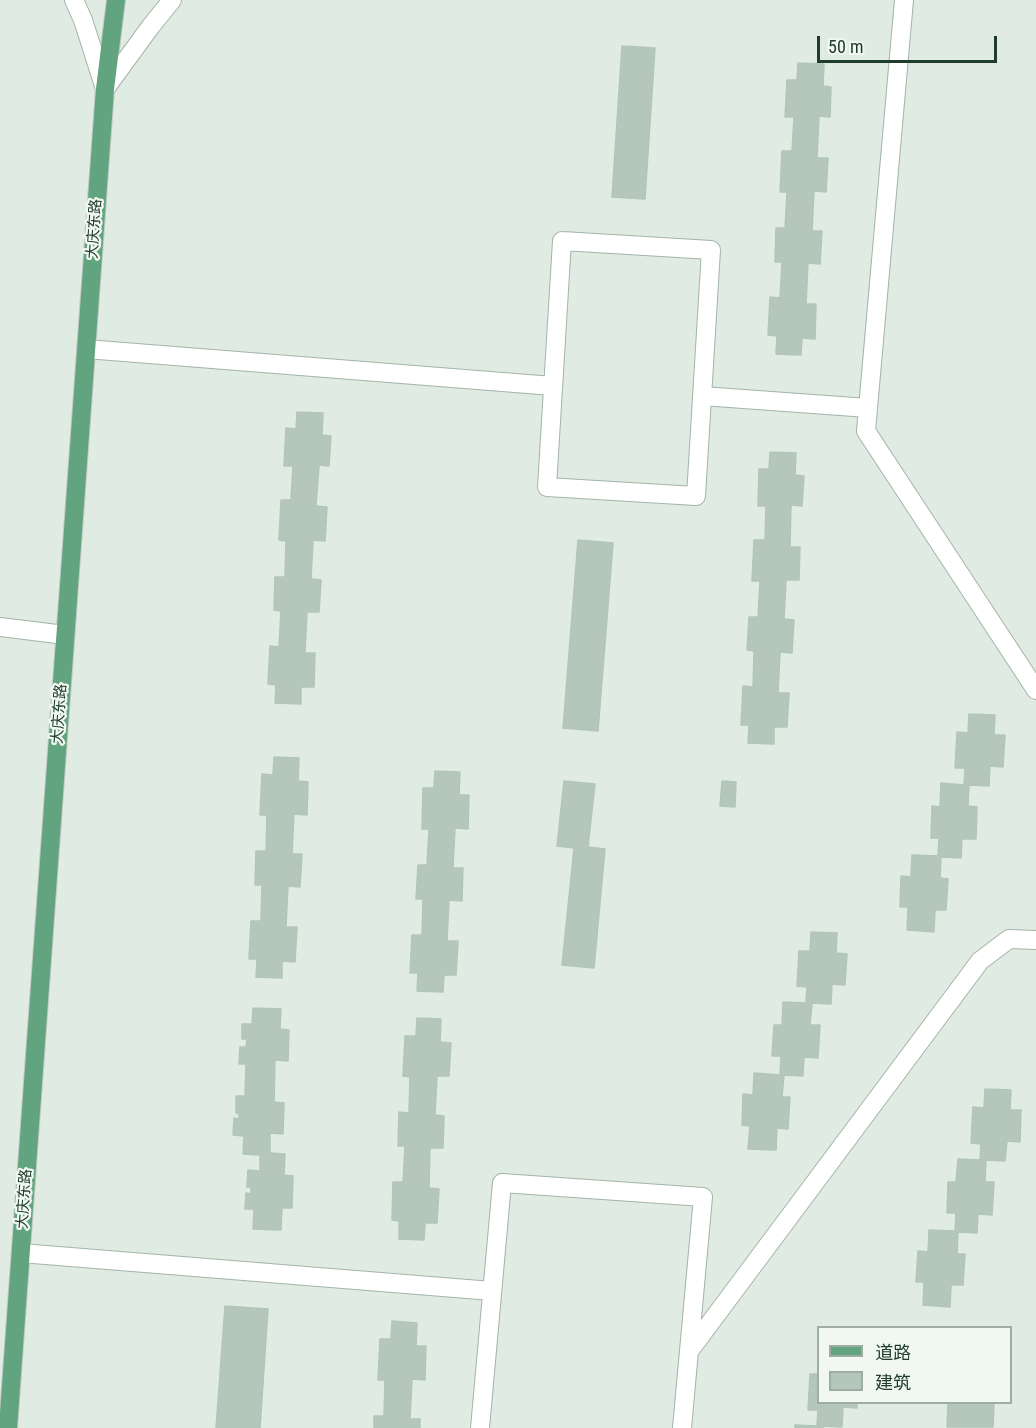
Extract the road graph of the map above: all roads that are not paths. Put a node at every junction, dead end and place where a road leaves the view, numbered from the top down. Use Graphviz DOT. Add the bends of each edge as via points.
graph roads {
  1 [pos="74,0"];
  2 [pos="116,0"];
  3 [pos="171,0"];
  4 [pos="904,0"];
  5 [pos="105,88"];
  6 [pos="86,349"];
  7 [pos="553,386"];
  8 [pos="702,396"];
  9 [pos="868,408"];
  10 [pos="0,627"];
  11 [pos="65,634"];
  12 [pos="1036,690"];
  13 [pos="1036,940"];
  14 [pos="21,1253"];
  15 [pos="492,1291"];
  16 [pos="689,1352"];
  17 [pos="8,1428"];
  18 [pos="480,1428"];
  19 [pos="682,1428"];
  1 -- 5 [label="street"];
  2 -- 5 [label="main road, 大庆东路"];
  3 -- 5 [label="street"];
  4 -- 9 [label="street"];
  5 -- 6 [label="main road, 大庆东路"];
  6 -- 7 [label="street"];
  6 -- 11 [label="main road, 大庆东路"];
  7 -- 8 [label="street" via="547,487 696,496"];
  7 -- 8 [label="street" via="562,241 711,250"];
  8 -- 9 [label="street"];
  9 -- 12 [label="street" via="866,431"];
  10 -- 11 [label="street"];
  11 -- 14 [label="main road, 大庆东路"];
  13 -- 16 [label="street" via="1009,939 980,961"];
  14 -- 15 [label="street"];
  14 -- 17 [label="main road, 大庆东路"];
  15 -- 16 [label="street" via="502,1183 704,1197"];
  15 -- 18 [label="street"];
  16 -- 19 [label="street"];
}
